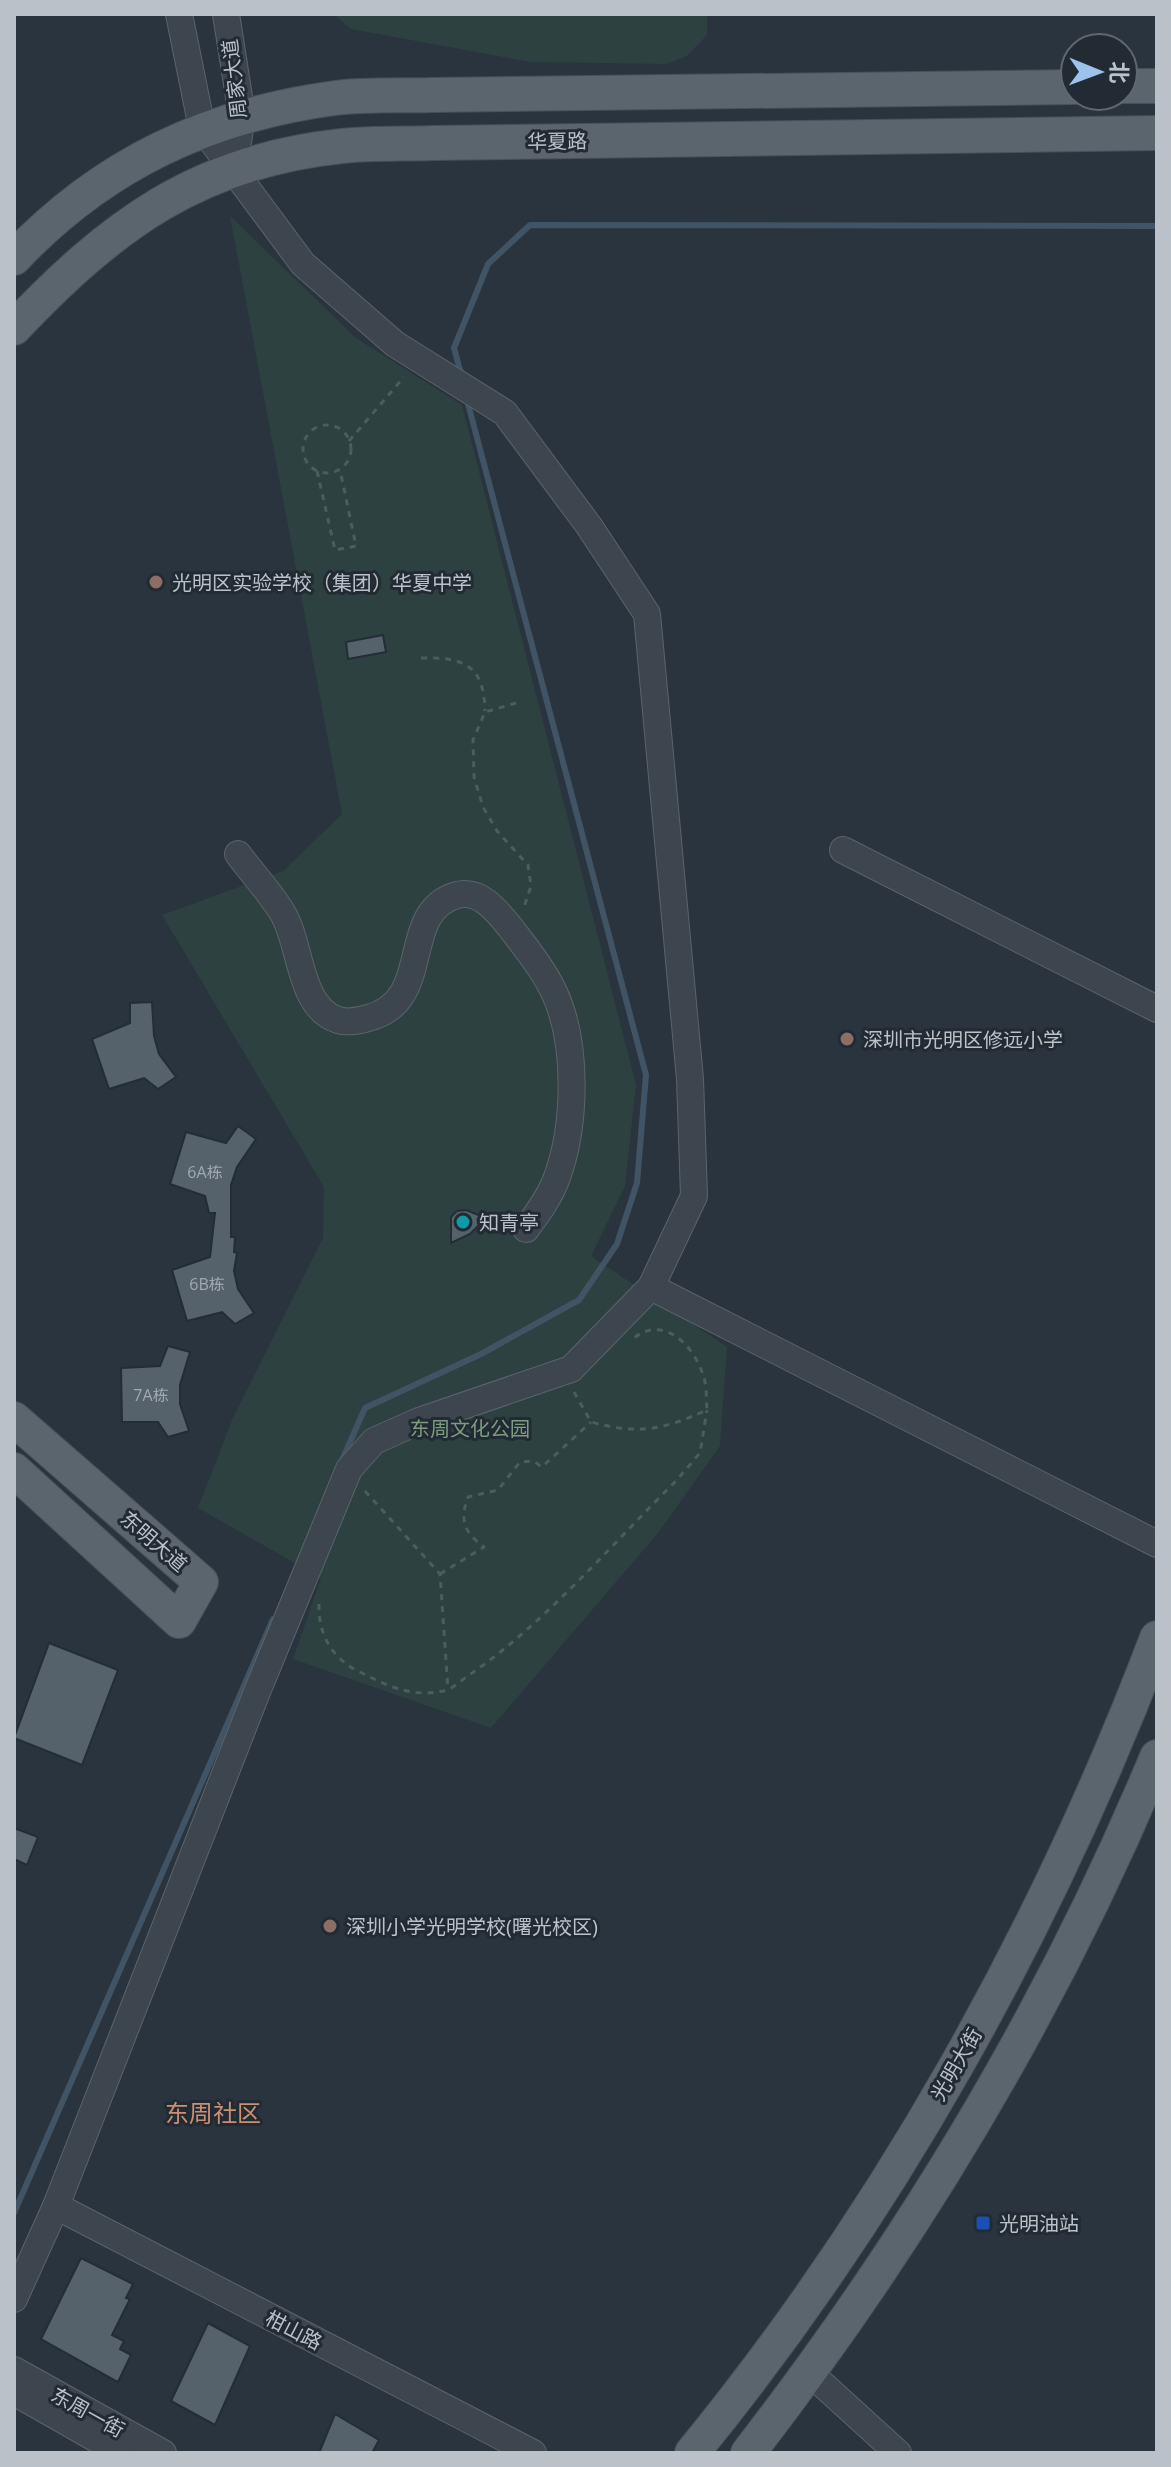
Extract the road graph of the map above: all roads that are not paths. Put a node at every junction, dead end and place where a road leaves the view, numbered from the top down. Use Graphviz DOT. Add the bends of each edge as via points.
graph roads {
  1 [pos="179,14"];
  2 [pos="226,14"];
  3 [pos="1059,87"];
  4 [pos="242,116"];
  5 [pos="202,128"];
  6 [pos="1157,133"];
  7 [pos="234,168"];
  8 [pos="14,258"];
  9 [pos="14,328"];
  10 [pos="843,850"];
  11 [pos="238,854"];
  12 [pos="1157,1009"];
  13 [pos="526,1229"];
  14 [pos="651,1287"];
  15 [pos="14,1419"];
  16 [pos="14,1470"];
  17 [pos="1157,1544"];
  18 [pos="1157,1638"];
  19 [pos="1157,1757"];
  20 [pos="56,2206"];
  21 [pos="14,2299"];
  22 [pos="14,2370"];
  23 [pos="809,2372"];
  24 [pos="14,2392"];
  25 [pos="121,2453"];
  26 [pos="163,2453"];
  27 [pos="533,2453"];
  28 [pos="692,2453"];
  29 [pos="748,2453"];
  30 [pos="898,2453"];
  1 -- 5 [label="street, 周家大道"];
  2 -- 4 [label="street, 周家大道"];
  3 -- 4 [label="main road" via="354,97"];
  4 -- 5 [label="main road"];
  4 -- 7 [label="street, 周家大道"];
  5 -- 7 [label="street, 周家大道"];
  5 -- 8 [label="main road" via="129,163 73,204"];
  6 -- 7 [label="main road, 华夏路" via="342,146"];
  7 -- 9 [label="main road, 华夏路" via="155,204 103,241"];
  7 -- 14 [label="street" via="303,264 395,344 505,413 647,614 690,1079 694,1196"];
  10 -- 12 [label="street"];
  11 -- 13 [label="street" via="287,923 306,990 337,1020 355,1022 393,1005 408,986 428,913 441,900 463,894 483,898 506,923 555,993 571,1081 570,1131 557,1178"];
  14 -- 17 [label="street"];
  14 -- 20 [label="street" via="571,1369 374,1441 349,1469"];
  15 -- 16 [label="main road, 东明大道" via="201,1582 179,1621"];
  18 -- 28 [label="main road, 光明大街" via="1069,1846 951,2074 836,2256"];
  19 -- 23 [label="main road" via="1070,1946 989,2095 890,2257"];
  20 -- 21 [label="street"];
  20 -- 27 [label="street, 柑山路"];
  22 -- 26 [label="street, 东周一街"];
  23 -- 29 [label="main road"];
  23 -- 30 [label="street"];
  24 -- 25 [label="street, 东周一街"];
}
